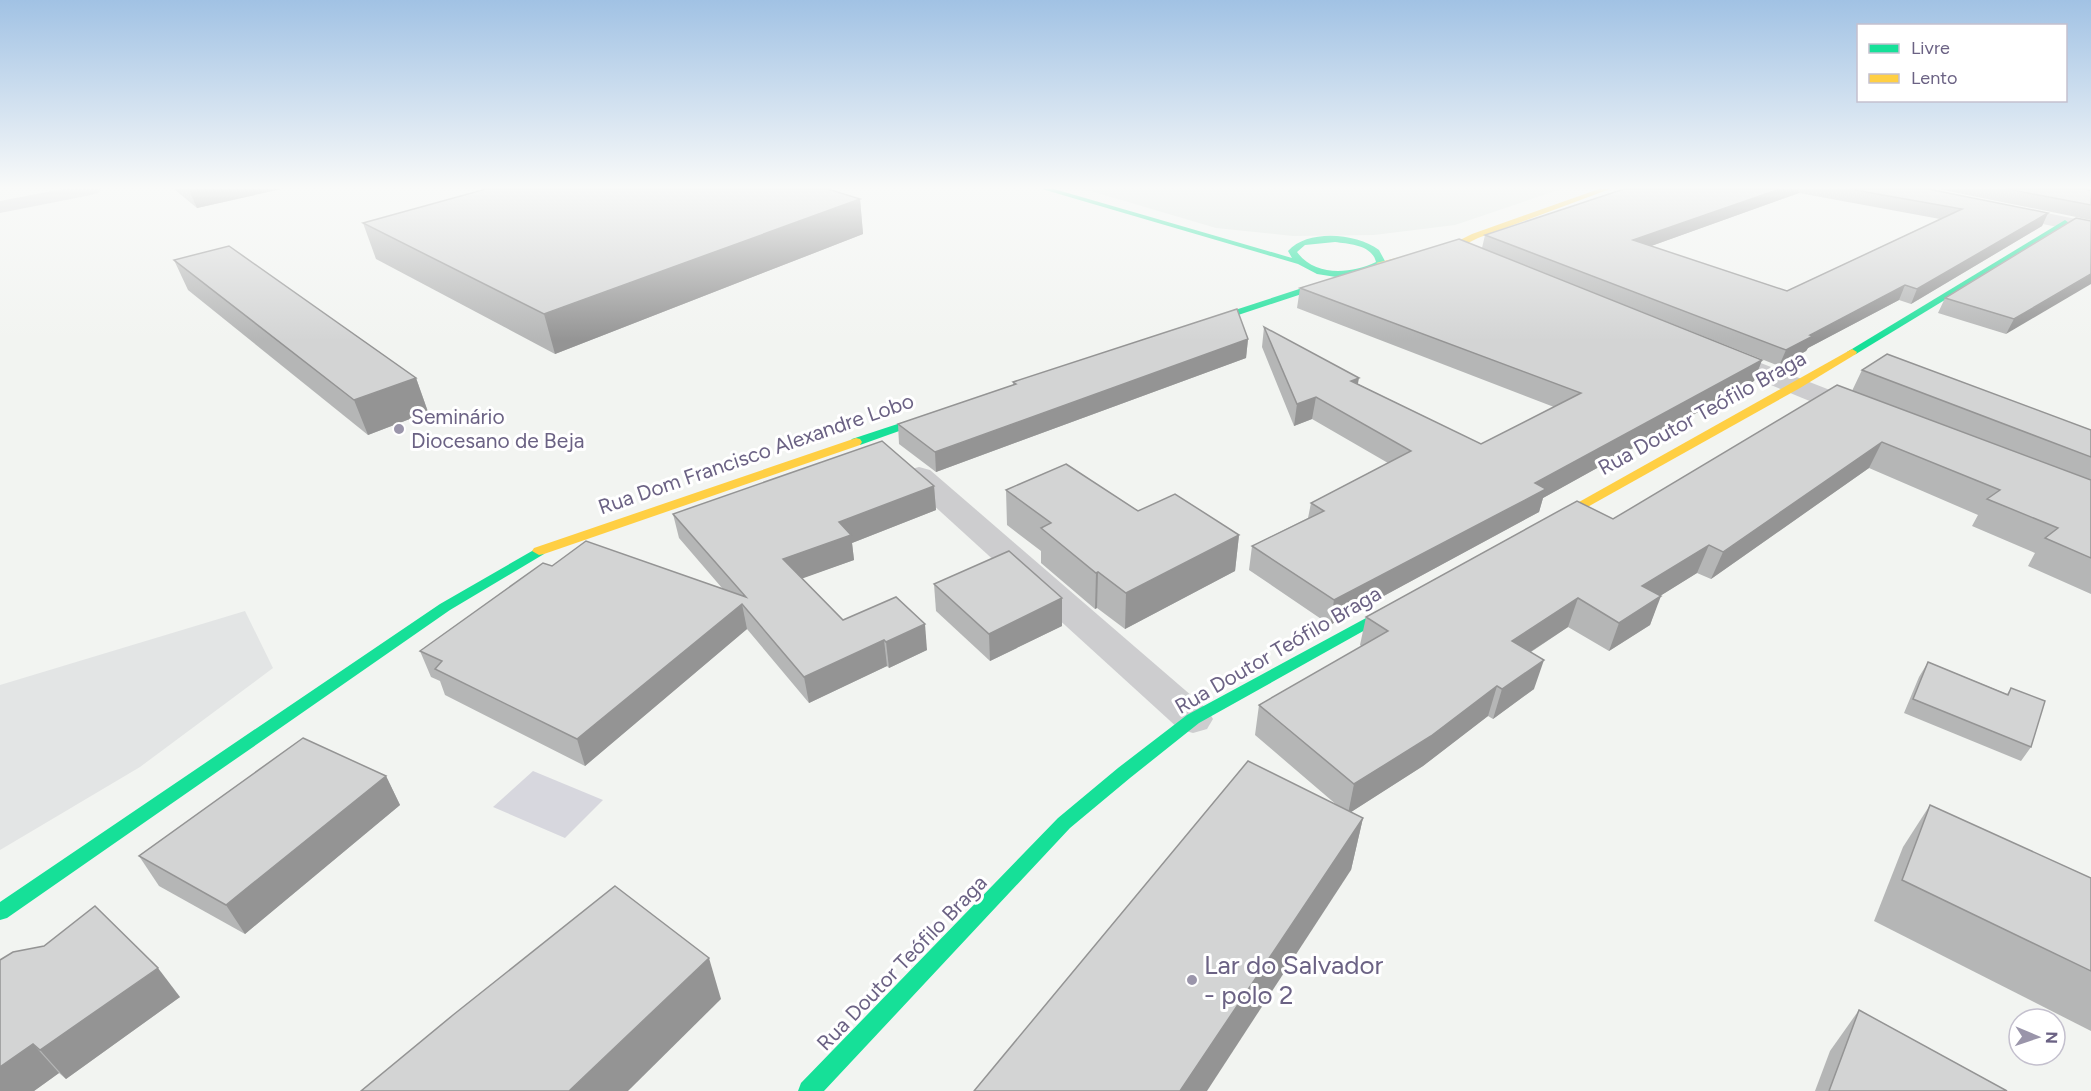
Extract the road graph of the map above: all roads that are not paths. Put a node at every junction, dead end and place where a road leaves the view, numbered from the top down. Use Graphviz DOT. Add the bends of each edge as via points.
graph roads {
  1 [pos="1220,240"];
  2 [pos="1310,240"];
  3 [pos="1313,240"];
  4 [pos="1369,240"];
  5 [pos="1452,240"];
  6 [pos="1468,240"];
  7 [pos="2037,240"];
  8 [pos="1347,241"];
  9 [pos="1465,241"];
  10 [pos="1488,259"];
  11 [pos="1381,263"];
  12 [pos="1301,264"];
  13 [pos="1360,273"];
  14 [pos="1313,286"];
  15 [pos="1179,332"];
  16 [pos="1697,345"];
  17 [pos="1796,386"];
  18 [pos="953,409"];
  19 [pos="1883,420"];
  20 [pos="919,476"];
  21 [pos="1536,530"];
  22 [pos="1411,599"];
  23 [pos="1193,719"];
  24 [pos="0,912"];
  25 [pos="808,1091"];
  1 -- 12 [label="main road"];
  2 -- 3 [label="main road"];
  3 -- 8 [label="main road"];
  3 -- 12 [label="main road" via="1292,251"];
  4 -- 8 [label="main road"];
  5 -- 9 [label="main road"];
  6 -- 9 [label="main road"];
  7 -- 17 [label="main road, Rua Doutor Teófilo Braga"];
  8 -- 11 [label="main road" via="1378,253"];
  9 -- 10 [label="street"];
  9 -- 11 [label="main road"];
  11 -- 13 [label="main road"];
  12 -- 13 [label="main road" via="1325,272"];
  12 -- 14 [label="main road"];
  13 -- 14 [label="main road"];
  14 -- 15 [label="main road"];
  16 -- 17 [label="street"];
  17 -- 19 [label="street"];
  17 -- 21 [label="main road, Rua Doutor Teófilo Braga"];
  18 -- 24 [label="main road, Rua Dom Francisco Alexandre Lobo" via="541,550 445,608"];
  20 -- 23 [label="street"];
  22 -- 23 [label="main road, Rua Doutor Teófilo Braga"];
  23 -- 25 [label="main road, Rua Doutor Teófilo Braga" via="1064,823"];
}
